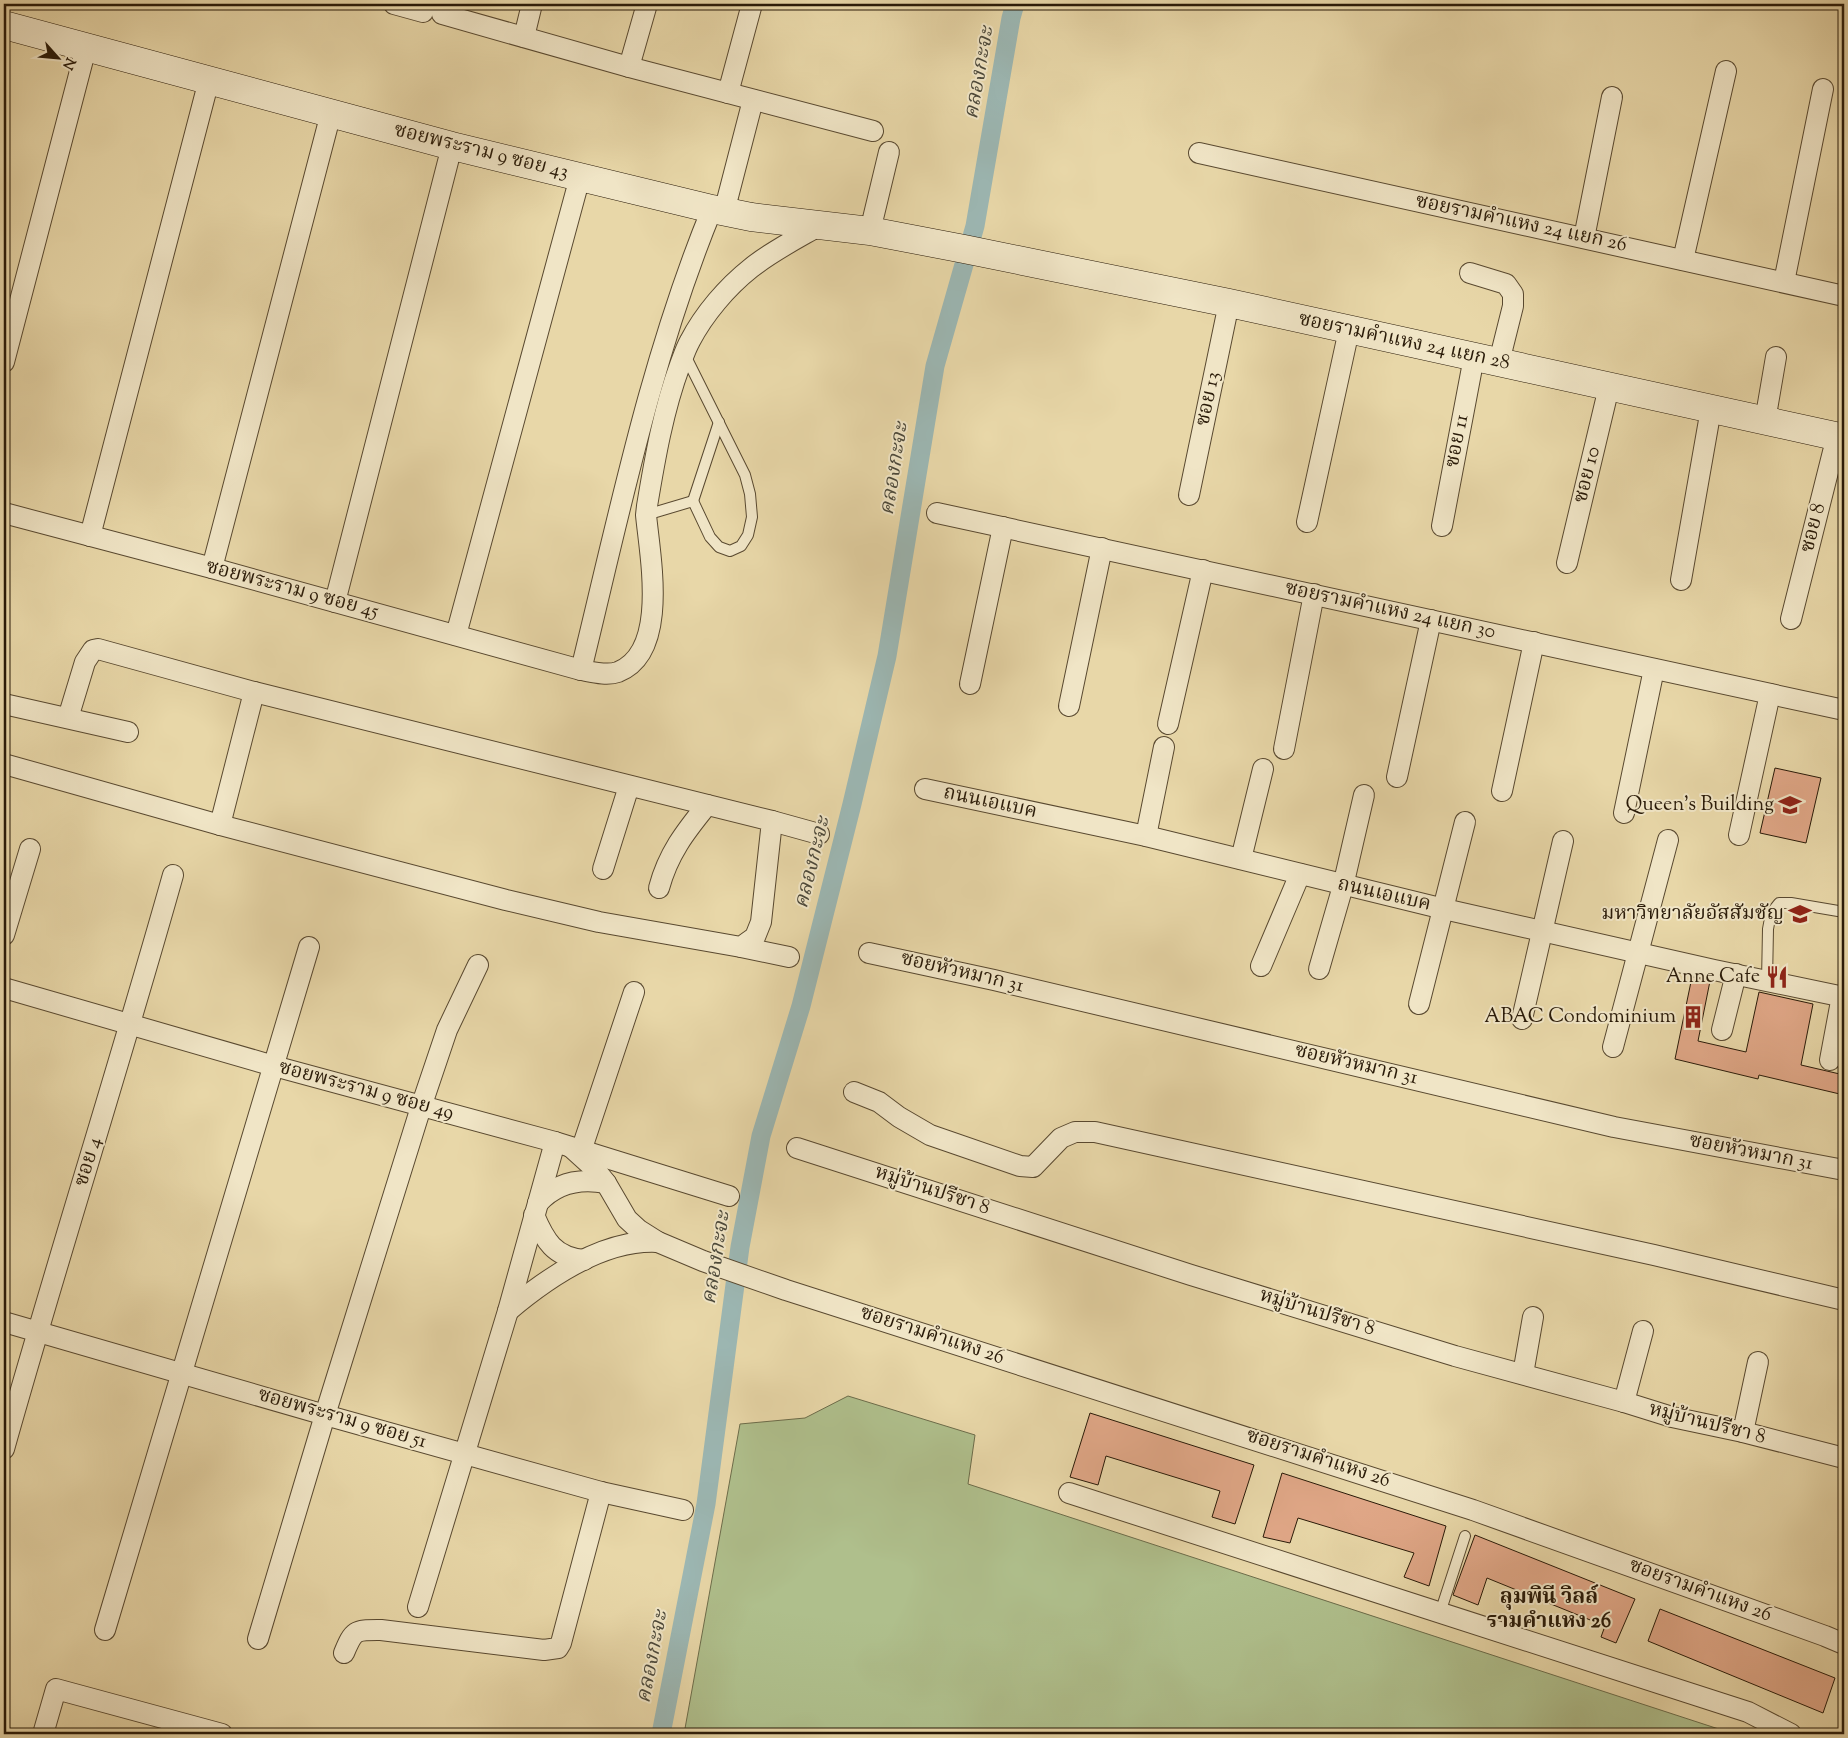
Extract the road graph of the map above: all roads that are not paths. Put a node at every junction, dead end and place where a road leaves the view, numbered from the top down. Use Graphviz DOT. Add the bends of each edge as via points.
graph roads {
  1 [pos="394,4"];
  2 [pos="532,4"];
  3 [pos="647,4"];
  4 [pos="752,4"];
  5 [pos="424,8"];
  6 [pos="442,14"];
  7 [pos="4,25"];
  8 [pos="524,37"];
  9 [pos="86,48"];
  10 [pos="629,67"];
  11 [pos="1726,71"];
  12 [pos="208,80"];
  13 [pos="1823,89"];
  14 [pos="728,93"];
  15 [pos="1612,97"];
  16 [pos="753,100"];
  17 [pos="331,113"];
  18 [pos="873,131"];
  19 [pos="452,146"];
  20 [pos="889,152"];
  21 [pos="1199,153"];
  22 [pos="580,177"];
  23 [pos="718,210"];
  24 [pos="822,224"];
  25 [pos="870,231"];
  26 [pos="1584,238"];
  27 [pos="964,248"];
  28 [pos="1683,260"];
  29 [pos="1470,273"];
  30 [pos="1784,282"];
  31 [pos="1844,296"];
  32 [pos="1229,303"];
  33 [pos="677,306"];
  34 [pos="706,316"];
  35 [pos="1349,330"];
  36 [pos="684,354"];
  37 [pos="1776,357"];
  38 [pos="1487,360"];
  39 [pos="4,362"];
  40 [pos="1609,387"];
  41 [pos="1711,409"];
  42 [pos="1765,421"];
  43 [pos="719,422"];
  44 [pos="1840,437"];
  45 [pos="1189,495"];
  46 [pos="693,501"];
  47 [pos="620,511"];
  48 [pos="936,512"];
  49 [pos="4,513"];
  50 [pos="646,516"];
  51 [pos="1307,522"];
  52 [pos="1442,526"];
  53 [pos="1003,527"];
  54 [pos="90,536"];
  55 [pos="1102,548"];
  56 [pos="1567,563"];
  57 [pos="212,568"];
  58 [pos="1203,570"];
  59 [pos="1681,580"];
  60 [pos="1314,594"];
  61 [pos="335,602"];
  62 [pos="1431,620"];
  63 [pos="1790,620"];
  64 [pos="456,635"];
  65 [pos="1534,642"];
  66 [pos="1654,669"];
  67 [pos="580,670"];
  68 [pos="970,684"];
  69 [pos="254,692"];
  70 [pos="1770,694"];
  71 [pos="4,704"];
  72 [pos="1069,706"];
  73 [pos="1844,710"];
  74 [pos="68,718"];
  75 [pos="1168,724"];
  76 [pos="128,732"];
  77 [pos="1164,747"];
  78 [pos="1284,748"];
  79 [pos="4,764"];
  80 [pos="1263,769"];
  81 [pos="1397,777"];
  82 [pos="628,786"];
  83 [pos="925,789"];
  84 [pos="1502,791"];
  85 [pos="1364,795"];
  86 [pos="707,805"];
  87 [pos="1624,813"];
  88 [pos="772,821"];
  89 [pos="1465,822"];
  90 [pos="220,825"];
  91 [pos="819,834"];
  92 [pos="1739,835"];
  93 [pos="1146,836"];
  94 [pos="1668,840"];
  95 [pos="1563,841"];
  96 [pos="30,849"];
  97 [pos="1241,859"];
  98 [pos="603,869"];
  99 [pos="1300,874"];
  100 [pos="173,876"];
  101 [pos="1343,886"];
  102 [pos="659,888"];
  103 [pos="1444,909"];
  104 [pos="1844,912"];
  105 [pos="1542,930"];
  106 [pos="4,935"];
  107 [pos="309,947"];
  108 [pos="741,947"];
  109 [pos="1638,952"];
  110 [pos="869,953"];
  111 [pos="789,956"];
  112 [pos="478,965"];
  113 [pos="1261,966"];
  114 [pos="1319,969"];
  115 [pos="1736,974"];
  116 [pos="1767,981"];
  117 [pos="4,988"];
  118 [pos="634,992"];
  119 [pos="1843,997"];
  120 [pos="1419,1004"];
  121 [pos="1522,1019"];
  122 [pos="131,1024"];
  123 [pos="1722,1030"];
  124 [pos="1613,1047"];
  125 [pos="1830,1060"];
  126 [pos="274,1066"];
  127 [pos="854,1092"];
  128 [pos="421,1107"];
  129 [pos="569,1147"];
  130 [pos="797,1148"];
  131 [pos="1844,1170"];
  132 [pos="606,1183"];
  133 [pos="729,1196"];
  134 [pos="536,1209"];
  135 [pos="658,1242"];
  136 [pos="584,1260"];
  137 [pos="1844,1300"];
  138 [pos="508,1311"];
  139 [pos="1533,1317"];
  140 [pos="4,1322"];
  141 [pos="1643,1331"];
  142 [pos="37,1332"];
  143 [pos="1758,1362"];
  144 [pos="182,1374"];
  145 [pos="1523,1374"];
  146 [pos="1624,1402"];
  147 [pos="325,1415"];
  148 [pos="1743,1432"];
  149 [pos="4,1449"];
  150 [pos="465,1453"];
  151 [pos="1844,1458"];
  152 [pos="601,1492"];
  153 [pos="1069,1493"];
  154 [pos="683,1510"];
  155 [pos="1465,1536"];
  156 [pos="418,1607"];
  157 [pos="1440,1613"];
  158 [pos="105,1630"];
  159 [pos="258,1639"];
  160 [pos="1844,1644"];
  161 [pos="344,1653"];
  162 [pos="43,1734"];
  163 [pos="222,1734"];
  164 [pos="1791,1734"];
  1 -- 5 [label="street"];
  2 -- 8 [label="street"];
  3 -- 10 [label="street"];
  4 -- 14 [label="street"];
  6 -- 8 [label="street"];
  7 -- 9 [label="street, ซอยพระราม 9 ซอย 43"];
  8 -- 10 [label="street"];
  9 -- 12 [label="street, ซอยพระราม 9 ซอย 43"];
  9 -- 39 [label="street"];
  10 -- 14 [label="street"];
  11 -- 28 [label="street"];
  12 -- 17 [label="street, ซอยพระราม 9 ซอย 43"];
  12 -- 54 [label="street"];
  13 -- 30 [label="street"];
  14 -- 16 [label="street"];
  15 -- 26 [label="street"];
  16 -- 18 [label="street"];
  16 -- 23 [label="street"];
  17 -- 19 [label="street, ซอยพระราม 9 ซอย 43"];
  17 -- 57 [label="street"];
  19 -- 22 [label="street, ซอยพระราม 9 ซอย 43"];
  19 -- 61 [label="street"];
  20 -- 25 [label="street"];
  21 -- 26 [label="street, ซอยรามคำแหง 24 แยก 26"];
  22 -- 23 [label="street, ซอยพระราม 9 ซอย 43"];
  22 -- 64 [label="street"];
  23 -- 24 [label="street, ซอยพระราม 9 ซอย 43"];
  23 -- 33 [label="street" via="688,267"];
  24 -- 25 [label="street, ซอยพระราม 9 ซอย 43"];
  24 -- 34 [label="street, ซอยพระราม 9 ซอย 45" via="750,268"];
  25 -- 27 [label="street, ซอยพระราม 9 ซอย 43"];
  26 -- 28 [label="street, ซอยรามคำแหง 24 แยก 26"];
  27 -- 32 [label="street, ซอยรามคำแหง 24 แยก 28"];
  28 -- 30 [label="street, ซอยรามคำแหง 24 แยก 26"];
  29 -- 38 [label="street, ซอย 11" via="1506,284 1513,294 1513,306"];
  30 -- 31 [label="street, ซอยรามคำแหง 24 แยก 26"];
  32 -- 35 [label="street, ซอยรามคำแหง 24 แยก 28"];
  32 -- 45 [label="street, ซอย 13"];
  33 -- 34 [label="street"];
  33 -- 47 [label="street" via="637,439"];
  34 -- 36 [label="street, ซอยพระราม 9 ซอย 45"];
  35 -- 38 [label="street, ซอยรามคำแหง 24 แยก 28"];
  35 -- 51 [label="street"];
  36 -- 43 [label="lane"];
  36 -- 50 [label="street, ซอยพระราม 9 ซอย 45" via="660,432"];
  37 -- 42 [label="street"];
  38 -- 40 [label="street, ซอยรามคำแหง 24 แยก 28"];
  38 -- 52 [label="street, ซอย 11"];
  40 -- 41 [label="street, ซอยรามคำแหง 24 แยก 28"];
  40 -- 56 [label="street, ซอย 10"];
  41 -- 42 [label="street, ซอยรามคำแหง 24 แยก 28"];
  41 -- 59 [label="street"];
  42 -- 44 [label="street, ซอยรามคำแหง 24 แยก 28"];
  43 -- 46 [label="lane"];
  43 -- 46 [label="lane" via="745,475 750,494 752,517 748,535 741,546 730,551 718,547"];
  44 -- 63 [label="street, ซอย 8"];
  46 -- 50 [label="lane"];
  47 -- 50 [label="street"];
  47 -- 67 [label="street"];
  48 -- 53 [label="street, ซอยรามคำแหง 24 แยก 30"];
  49 -- 54 [label="street, ซอยพระราม 9 ซอย 45"];
  50 -- 67 [label="street, ซอยพระราม 9 ซอย 45" via="653,584 649,634 640,652 618,672 601,674"];
  53 -- 55 [label="street, ซอยรามคำแหง 24 แยก 30"];
  53 -- 68 [label="street"];
  54 -- 57 [label="street, ซอยพระราม 9 ซอย 45"];
  55 -- 58 [label="street, ซอยรามคำแหง 24 แยก 30"];
  55 -- 72 [label="street"];
  57 -- 61 [label="street, ซอยพระราม 9 ซอย 45"];
  58 -- 60 [label="street, ซอยรามคำแหง 24 แยก 30"];
  58 -- 75 [label="street"];
  60 -- 62 [label="street, ซอยรามคำแหง 24 แยก 30"];
  60 -- 78 [label="street"];
  61 -- 64 [label="street, ซอยพระราม 9 ซอย 45"];
  62 -- 65 [label="street, ซอยรามคำแหง 24 แยก 30"];
  62 -- 81 [label="street"];
  64 -- 67 [label="street, ซอยพระราม 9 ซอย 45"];
  65 -- 66 [label="street, ซอยรามคำแหง 24 แยก 30"];
  65 -- 84 [label="street"];
  66 -- 70 [label="street, ซอยรามคำแหง 24 แยก 30"];
  66 -- 87 [label="street"];
  69 -- 74 [label="street" via="98,649 93,650 85,662"];
  69 -- 82 [label="street"];
  69 -- 90 [label="street"];
  70 -- 73 [label="street, ซอยรามคำแหง 24 แยก 30"];
  70 -- 92 [label="street"];
  71 -- 74 [label="street"];
  74 -- 76 [label="street"];
  77 -- 93 [label="street"];
  79 -- 90 [label="street"];
  80 -- 97 [label="street"];
  82 -- 86 [label="street"];
  82 -- 98 [label="street"];
  83 -- 93 [label="street, ถนนเอแบค"];
  85 -- 101 [label="street"];
  86 -- 88 [label="street"];
  86 -- 102 [label="street" via="673,851"];
  88 -- 91 [label="street"];
  88 -- 108 [label="street" via="760,922 755,936"];
  89 -- 103 [label="street"];
  90 -- 108 [label="street" via="599,922"];
  93 -- 97 [label="street, ถนนเอแบค"];
  94 -- 109 [label="street"];
  95 -- 105 [label="street"];
  96 -- 106 [label="street"];
  97 -- 99 [label="street, ถนนเอแบค"];
  99 -- 101 [label="street, ถนนเอแบค"];
  99 -- 113 [label="street"];
  100 -- 122 [label="street, ซอย 4"];
  101 -- 103 [label="street, ถนนเอแบค"];
  101 -- 114 [label="street"];
  103 -- 105 [label="street, ถนนเอแบค"];
  103 -- 120 [label="street"];
  104 -- 116 [label="lane" via="1779,903 1772,913 1768,929"];
  105 -- 109 [label="street, ถนนเอแบค"];
  105 -- 121 [label="street"];
  107 -- 126 [label="street"];
  108 -- 111 [label="street"];
  109 -- 115 [label="street, ถนนเอแบค"];
  109 -- 124 [label="street"];
  110 -- 131 [label="street, ซอยหัวหมาก 31" via="1614,1128"];
  112 -- 128 [label="street" via="447,1030"];
  115 -- 116 [label="street, ถนนเอแบค"];
  115 -- 123 [label="street"];
  116 -- 119 [label="street, ถนนเอแบค"];
  117 -- 122 [label="street, ซอยพระราม 9 ซอย 49"];
  118 -- 129 [label="street"];
  119 -- 125 [label="street"];
  122 -- 126 [label="street, ซอยพระราม 9 ซอย 49"];
  122 -- 142 [label="street, ซอย 4"];
  126 -- 128 [label="street, ซอยพระราม 9 ซอย 49"];
  126 -- 144 [label="street"];
  127 -- 137 [label="street" via="879,1102 930,1135 1020,1166 1033,1167 1061,1138 1075,1132 1095,1132"];
  128 -- 129 [label="street, ซอยพระราม 9 ซอย 49"];
  128 -- 147 [label="street"];
  129 -- 132 [label="street, ซอยรามคำแหง 26"];
  129 -- 133 [label="street, ซอยพระราม 9 ซอย 49"];
  129 -- 134 [label="street"];
  130 -- 145 [label="street, หมู่บ้านปรีชา 8" via="1192,1275"];
  132 -- 134 [label="street" via="594,1180 571,1183 547,1193"];
  132 -- 135 [label="street, ซอยรามคำแหง 26" via="627,1219"];
  134 -- 136 [label="street" via="548,1243 573,1259"];
  134 -- 138 [label="street"];
  135 -- 136 [label="street" via="631,1243"];
  135 -- 160 [label="street, ซอยรามคำแหง 26" via="786,1290 1473,1510"];
  136 -- 138 [label="street" via="532,1291"];
  138 -- 150 [label="street"];
  139 -- 145 [label="street"];
  140 -- 142 [label="street, ซอยพระราม 9 ซอย 51"];
  141 -- 146 [label="street"];
  142 -- 144 [label="street, ซอยพระราม 9 ซอย 51"];
  142 -- 149 [label="street, ซอย 4"];
  143 -- 148 [label="street"];
  144 -- 147 [label="street, ซอยพระราม 9 ซอย 51"];
  144 -- 158 [label="street"];
  145 -- 146 [label="street, หมู่บ้านปรีชา 8"];
  146 -- 148 [label="street, หมู่บ้านปรีชา 8" via="1672,1417"];
  147 -- 150 [label="street, ซอยพระราม 9 ซอย 51"];
  147 -- 159 [label="street"];
  148 -- 151 [label="street, หมู่บ้านปรีชา 8"];
  150 -- 152 [label="street, ซอยพระราม 9 ซอย 51"];
  150 -- 156 [label="street"];
  152 -- 154 [label="street, ซอยพระราม 9 ซอย 51"];
  152 -- 161 [label="street" via="558,1648 544,1650 360,1630 351,1637"];
  153 -- 157 [label="street"];
  155 -- 157 [label="lane"];
  157 -- 164 [label="street" via="1748,1712"];
  162 -- 163 [label="street" via="56,1689"];
}
